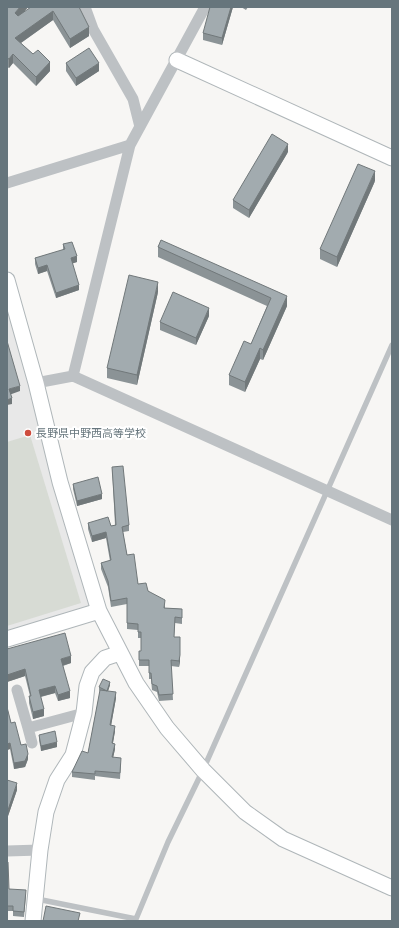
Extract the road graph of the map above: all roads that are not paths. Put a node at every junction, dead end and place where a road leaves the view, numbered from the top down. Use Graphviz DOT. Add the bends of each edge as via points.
graph roads {
  1 [pos="85,7"];
  2 [pos="205,7"];
  3 [pos="177,60"];
  4 [pos="140,127"];
  5 [pos="130,145"];
  6 [pos="392,158"];
  7 [pos="7,182"];
  8 [pos="7,280"];
  9 [pos="392,345"];
  10 [pos="73,376"];
  11 [pos="36,383"];
  12 [pos="327,491"];
  13 [pos="392,520"];
  14 [pos="99,611"];
  15 [pos="7,639"];
  16 [pos="120,653"];
  17 [pos="17,690"];
  18 [pos="84,713"];
  19 [pos="28,728"];
  20 [pos="32,743"];
  21 [pos="203,770"];
  22 [pos="40,850"];
  23 [pos="7,851"];
  24 [pos="392,888"];
  25 [pos="36,898"];
  26 [pos="33,921"];
  1 -- 4 [label="street" via="93,29 132,99"];
  2 -- 3 [label="street"];
  3 -- 4 [label="street"];
  3 -- 6 [label="street"];
  4 -- 5 [label="street"];
  5 -- 7 [label="street"];
  5 -- 10 [label="street"];
  8 -- 11 [label="street"];
  9 -- 12 [label="lane"];
  10 -- 11 [label="street"];
  10 -- 12 [label="street"];
  11 -- 14 [label="street" via="60,482"];
  12 -- 13 [label="street"];
  12 -- 21 [label="lane"];
  14 -- 15 [label="street"];
  14 -- 16 [label="street"];
  16 -- 18 [label="street" via="105,658 92,672 87,686"];
  16 -- 21 [label="street" via="136,683 167,728"];
  17 -- 19 [label="street"];
  18 -- 19 [label="street"];
  18 -- 22 [label="street" via="73,755 57,780 46,812"];
  19 -- 20 [label="street"];
  21 -- 24 [label="street" via="245,812 283,839"];
  21 -- 25 [label="lane" via="168,842 136,918"];
  22 -- 23 [label="street"];
  22 -- 25 [label="street"];
  25 -- 26 [label="street"];
}
